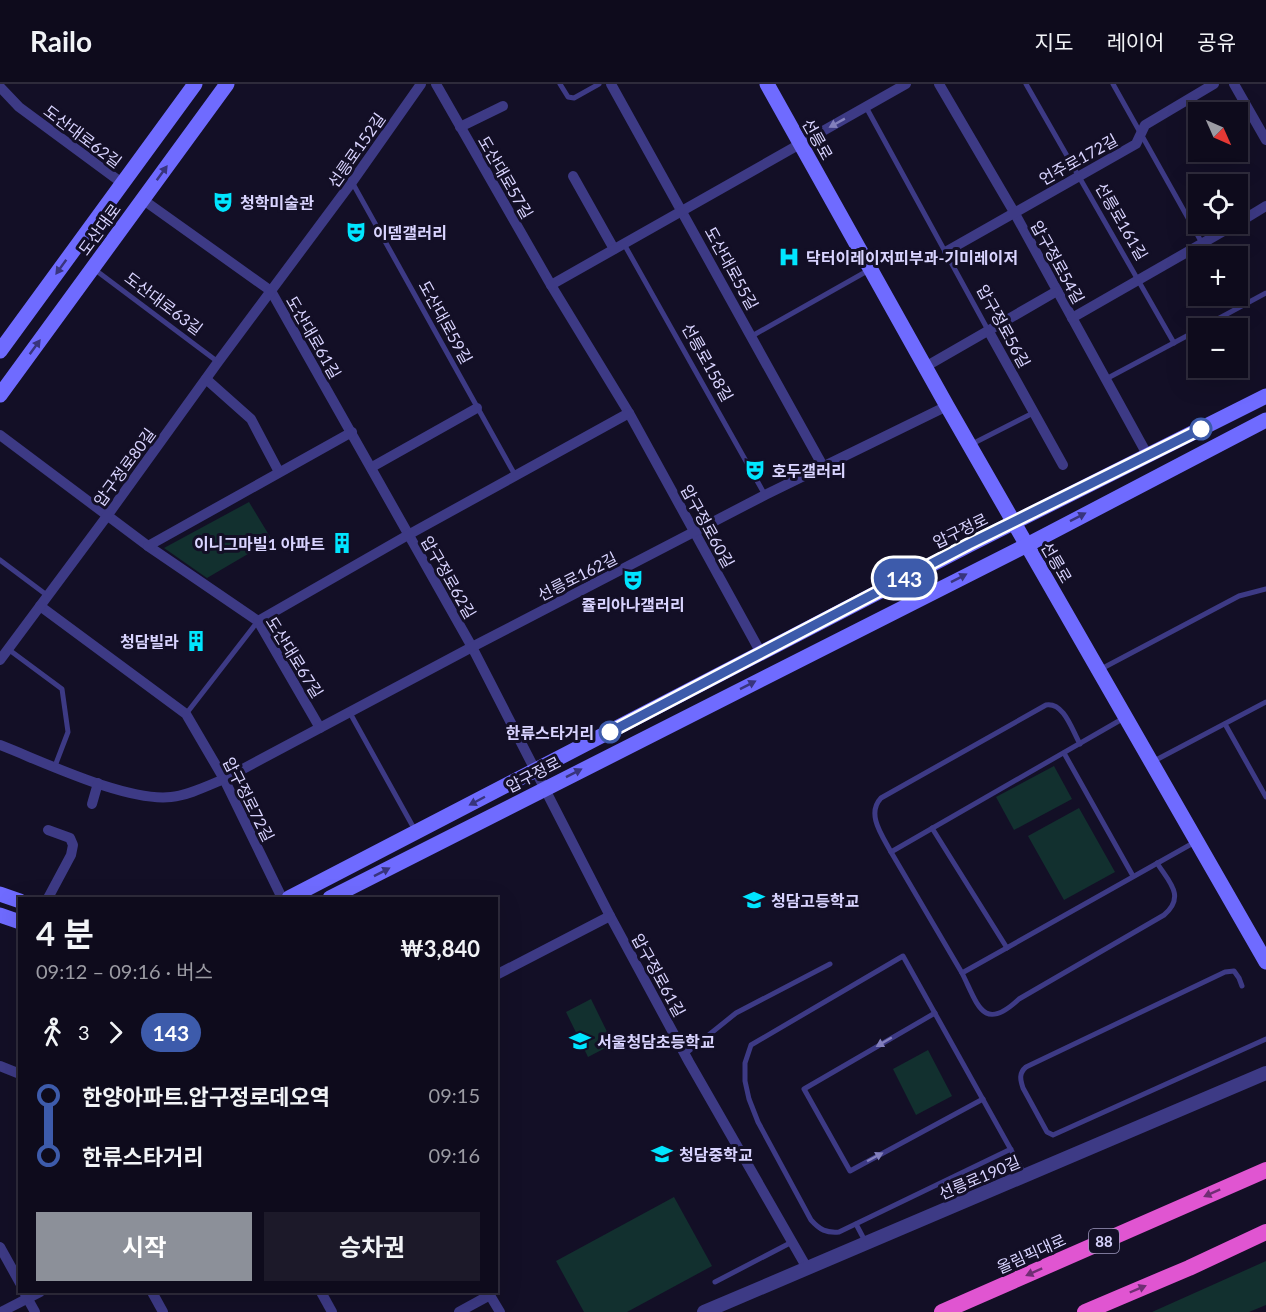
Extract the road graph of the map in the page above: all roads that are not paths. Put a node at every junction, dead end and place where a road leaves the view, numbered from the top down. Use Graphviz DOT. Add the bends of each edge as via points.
graph roads {
  1 [pos="195,84"];
  2 [pos="227,84"];
  3 [pos="421,84"];
  4 [pos="436,84"];
  5 [pos="560,84"];
  6 [pos="599,84"];
  7 [pos="611,84"];
  8 [pos="767,84"];
  9 [pos="906,84"];
  10 [pos="939,84"];
  11 [pos="1026,84"];
  12 [pos="1113,84"];
  13 [pos="1214,84"];
  14 [pos="1234,84"];
  15 [pos="2,88"];
  16 [pos="504,105"];
  17 [pos="867,107"];
  18 [pos="460,127"];
  19 [pos="1141,134"];
  20 [pos="1266,140"];
  21 [pos="800,144"];
  22 [pos="573,176"];
  23 [pos="1079,177"];
  24 [pos="352,182"];
  25 [pos="122,183"];
  26 [pos="142,199"];
  27 [pos="1266,206"];
  28 [pos="683,212"];
  29 [pos="1014,212"];
  30 [pos="1248,217"];
  31 [pos="1218,234"];
  32 [pos="1202,243"];
  33 [pos="619,247"];
  34 [pos="946,251"];
  35 [pos="93,268"];
  36 [pos="871,269"];
  37 [pos="1138,280"];
  38 [pos="550,285"];
  39 [pos="271,291"];
  40 [pos="1057,291"];
  41 [pos="1266,293"];
  42 [pos="1072,318"];
  43 [pos="1220,318"];
  44 [pos="988,330"];
  45 [pos="1188,335"];
  46 [pos="753,336"];
  47 [pos="1174,343"];
  48 [pos="0,351"];
  49 [pos="218,362"];
  50 [pos="925,367"];
  51 [pos="206,379"];
  52 [pos="1106,379"];
  53 [pos="0,394"];
  54 [pos="1262,398"];
  55 [pos="947,406"];
  56 [pos="477,408"];
  57 [pos="1035,412"];
  58 [pos="629,413"];
  59 [pos="1266,415"];
  60 [pos="1266,420"];
  61 [pos="352,432"];
  62 [pos="0,435"];
  63 [pos="970,445"];
  64 [pos="1148,456"];
  65 [pos="1063,465"];
  66 [pos="372,467"];
  67 [pos="824,468"];
  68 [pos="279,472"];
  69 [pos="515,475"];
  70 [pos="765,495"];
  71 [pos="107,516"];
  72 [pos="1014,524"];
  73 [pos="695,532"];
  74 [pos="408,535"];
  75 [pos="1027,545"];
  76 [pos="148,546"];
  77 [pos="0,560"];
  78 [pos="1266,589"];
  79 [pos="48,596"];
  80 [pos="40,606"];
  81 [pos="258,621"];
  82 [pos="4,646"];
  83 [pos="472,647"];
  84 [pos="761,653"];
  85 [pos="0,660"];
  86 [pos="1098,670"];
  87 [pos="1266,702"];
  88 [pos="350,713"];
  89 [pos="186,714"];
  90 [pos="1126,717"];
  91 [pos="1225,724"];
  92 [pos="320,728"];
  93 [pos="0,744"];
  94 [pos="1080,744"];
  95 [pos="1064,753"];
  96 [pos="1152,762"];
  97 [pos="55,766"];
  98 [pos="535,771"];
  99 [pos="224,779"];
  100 [pos="98,783"];
  101 [pos="544,788"];
  102 [pos="1266,797"];
  103 [pos="92,804"];
  104 [pos="932,828"];
  105 [pos="48,830"];
  106 [pos="417,833"];
  107 [pos="1196,841"];
  108 [pos="891,852"];
  109 [pos="1157,863"];
  110 [pos="1133,876"];
  111 [pos="0,894"];
  112 [pos="49,897"];
  113 [pos="282,897"];
  114 [pos="290,897"];
  115 [pos="332,897"];
  116 [pos="18,900"];
  117 [pos="0,915"];
  118 [pos="610,916"];
  119 [pos="18,920"];
  120 [pos="1007,948"];
  121 [pos="1266,962"];
  122 [pos="830,964"];
  123 [pos="962,973"];
  124 [pos="498,974"];
  125 [pos="1242,986"];
  126 [pos="935,1013"];
  127 [pos="1266,1039"];
  128 [pos="685,1054"];
  129 [pos="0,1066"];
  130 [pos="18,1073"];
  131 [pos="1266,1073"];
  132 [pos="983,1099"];
  133 [pos="1011,1149"];
  134 [pos="1266,1170"];
  135 [pos="1026,1176"];
  136 [pos="856,1224"];
  137 [pos="1266,1232"];
  138 [pos="792,1242"];
  139 [pos="866,1243"];
  140 [pos="0,1247"];
  141 [pos="807,1268"];
  142 [pos="18,1279"];
  143 [pos="715,1282"];
  144 [pos="153,1293"];
  145 [pos="322,1293"];
  146 [pos="489,1293"];
  147 [pos="26,1295"];
  148 [pos="1,1312"];
  149 [pos="35,1312"];
  150 [pos="164,1312"];
  151 [pos="333,1312"];
  152 [pos="459,1312"];
  153 [pos="500,1312"];
  154 [pos="704,1312"];
  155 [pos="942,1312"];
  156 [pos="1085,1312"];
  1 -- 25 [label="main road, 도산대로"];
  26 -- 2 [label="main road, 도산대로, one-way"];
  3 -- 24 [label="street, 선릉로152길"];
  4 -- 18 [label="street, 도산대로57길"];
  5 -- 6 [label="lane" via="568,97 574,98"];
  7 -- 28 [label="street, 도산대로55길"];
  8 -- 21 [label="main road, 선릉로"];
  9 -- 17 [label="street"];
  10 -- 29 [label="street, 압구정로54길"];
  11 -- 23 [label="lane, 선릉로161길"];
  12 -- 19 [label="lane"];
  13 -- 19 [label="street, 언주로172길" via="1145,125"];
  14 -- 20 [label="street"];
  15 -- 25 [label="street, 도산대로62길" via="20,107"];
  16 -- 18 [label="street"];
  17 -- 21 [label="street, one-way"];
  17 -- 34 [label="lane, 압구정로56길"];
  18 -- 38 [label="street, 도산대로57길"];
  19 -- 23 [label="street, 언주로172길" via="1136,144"];
  19 -- 32 [label="lane"];
  21 -- 28 [label="street"];
  21 -- 36 [label="main road, 선릉로"];
  22 -- 33 [label="street"];
  23 -- 29 [label="street, 언주로172길"];
  23 -- 37 [label="lane, 선릉로161길"];
  24 -- 39 [label="street, 선릉로152길"];
  24 -- 56 [label="lane, 도산대로59길"];
  25 -- 48 [label="main road, 도산대로, one-way"];
  26 -- 35 [label="main road, 도산대로"];
  26 -- 39 [label="street, 도산대로61길"];
  27 -- 30 [label="street, 선릉로161길"];
  28 -- 33 [label="street"];
  28 -- 46 [label="street, 도산대로55길"];
  29 -- 34 [label="street, 언주로172길"];
  29 -- 40 [label="street, 압구정로54길"];
  31 -- 32 [label="street, 선릉로161길"];
  32 -- 37 [label="street, 선릉로161길"];
  33 -- 38 [label="street"];
  33 -- 70 [label="lane, 선릉로158길"];
  34 -- 44 [label="lane, 압구정로56길"];
  35 -- 49 [label="lane, 도산대로63길"];
  53 -- 35 [label="main road, 도산대로, one-way"];
  36 -- 46 [label="lane"];
  36 -- 50 [label="main road, 선릉로"];
  37 -- 42 [label="street, 선릉로161길"];
  37 -- 47 [label="lane, 선릉로161길"];
  38 -- 58 [label="street, 압구정로60길"];
  39 -- 49 [label="street, 압구정로80길"];
  39 -- 61 [label="street, 도산대로61길"];
  40 -- 42 [label="street, 압구정로54길"];
  40 -- 44 [label="street"];
  41 -- 43 [label="lane"];
  42 -- 52 [label="street, 압구정로54길"];
  44 -- 50 [label="street"];
  44 -- 57 [label="street, 압구정로56길"];
  45 -- 47 [label="lane"];
  46 -- 67 [label="street, 도산대로55길"];
  47 -- 52 [label="lane"];
  49 -- 51 [label="street, 압구정로80길"];
  50 -- 55 [label="main road, 선릉로"];
  51 -- 68 [label="street" via="251,419"];
  51 -- 71 [label="street, 압구정로80길"];
  52 -- 64 [label="street, 압구정로54길"];
  54 -- 59 [label="street"];
  54 -- 64 [label="main road, 압구정로"];
  55 -- 63 [label="main road, 선릉로"];
  55 -- 67 [label="street, 선릉로162길"];
  56 -- 66 [label="street"];
  56 -- 69 [label="lane, 도산대로59길"];
  57 -- 63 [label="lane"];
  57 -- 65 [label="street, 압구정로56길"];
  58 -- 69 [label="street"];
  58 -- 73 [label="street, 압구정로60길"];
  75 -- 60 [label="main road, 압구정로, one-way"];
  61 -- 66 [label="street, 도산대로61길"];
  61 -- 68 [label="street"];
  62 -- 71 [label="street, 도산대로67길"];
  63 -- 72 [label="main road, 선릉로"];
  64 -- 72 [label="main road, 압구정로"];
  66 -- 74 [label="street, 도산대로61길"];
  67 -- 70 [label="street, 선릉로162길"];
  68 -- 76 [label="street"];
  69 -- 74 [label="street"];
  70 -- 73 [label="street, 선릉로162길"];
  71 -- 76 [label="street, 도산대로67길"];
  71 -- 79 [label="street, 압구정로80길"];
  72 -- 75 [label="main road, 선릉로"];
  72 -- 84 [label="main road, 압구정로"];
  73 -- 83 [label="street, 선릉로162길"];
  73 -- 84 [label="street, 압구정로60길"];
  74 -- 81 [label="street, 압구정로62길"];
  74 -- 83 [label="street, 압구정로62길"];
  75 -- 86 [label="main road, 선릉로"];
  101 -- 75 [label="main road, 압구정로, one-way"];
  76 -- 81 [label="street, 도산대로67길"];
  77 -- 79 [label="lane"];
  78 -- 86 [label="lane" via="1239,596"];
  79 -- 80 [label="street, 압구정로80길"];
  80 -- 82 [label="street, 압구정로80길"];
  80 -- 89 [label="street, 압구정로72길"];
  81 -- 89 [label="lane"];
  81 -- 92 [label="street, 도산대로67길"];
  82 -- 85 [label="street, 압구정로80길"];
  82 -- 97 [label="lane" via="62,689 68,732"];
  83 -- 88 [label="street, 선릉로162길"];
  83 -- 98 [label="street, 압구정로62길"];
  84 -- 98 [label="main road, 압구정로"];
  86 -- 90 [label="main road, 선릉로"];
  87 -- 91 [label="lane"];
  88 -- 92 [label="street, 선릉로162길"];
  88 -- 106 [label="lane"];
  89 -- 99 [label="street, 압구정로72길"];
  90 -- 94 [label="lane"];
  90 -- 96 [label="main road, 선릉로"];
  91 -- 96 [label="lane"];
  91 -- 102 [label="lane"];
  92 -- 99 [label="street, 선릉로162길"];
  93 -- 97 [label="street, 선릉로162길"];
  94 -- 95 [label="lane"];
  94 -- 108 [label="lane" via="1059,708 1046,705 881,798 874,815"];
  95 -- 104 [label="lane"];
  95 -- 110 [label="lane"];
  96 -- 107 [label="main road, 선릉로"];
  97 -- 100 [label="street, 선릉로162길"];
  98 -- 101 [label="street, 압구정로62길"];
  98 -- 106 [label="main road, 압구정로, one-way"];
  99 -- 100 [label="street, 선릉로162길" via="171,797 152,797"];
  99 -- 113 [label="street, 압구정로72길"];
  100 -- 103 [label="street"];
  115 -- 101 [label="main road, 압구정로, one-way"];
  101 -- 118 [label="street, 압구정로61길"];
  104 -- 108 [label="lane"];
  104 -- 120 [label="lane"];
  105 -- 112 [label="street" via="70,838 73,845"];
  106 -- 114 [label="main road, 압구정로"];
  107 -- 109 [label="lane"];
  107 -- 121 [label="main road, 선릉로"];
  108 -- 123 [label="lane"];
  109 -- 110 [label="lane"];
  109 -- 123 [label="lane" via="1175,895 1175,903 1164,915 1019,999 1006,1011 996,1015 981,1010"];
  110 -- 120 [label="lane"];
  111 -- 116 [label="main road"];
  117 -- 119 [label="main road"];
  118 -- 124 [label="street"];
  118 -- 128 [label="street, 압구정로61길"];
  120 -- 123 [label="lane"];
  122 -- 128 [label="lane" via="736,1013"];
  125 -- 127 [label="lane" via="1234,972 1225,972 1026,1067 1020,1073 1023,1088 1047,1132 1053,1135"];
  126 -- 132 [label="lane"];
  126 -- 132 [label="lane, one-way" via="804,1089 850,1171"];
  126 -- 136 [label="lane" via="903,956 751,1045 745,1081 749,1099 811,1220 828,1233"];
  128 -- 138 [label="street, 압구정로61길"];
  129 -- 130 [label="street"];
  131 -- 135 [label="street, 선릉로190길"];
  132 -- 133 [label="lane"];
  133 -- 135 [label="lane"];
  133 -- 136 [label="lane"];
  134 -- 155 [label="highway, 올림픽대로 / 88, one-way"];
  135 -- 139 [label="street, 선릉로190길"];
  136 -- 139 [label="lane"];
  156 -- 137 [label="highway, one-way"];
  138 -- 141 [label="street, 압구정로61길"];
  138 -- 143 [label="lane"];
  139 -- 141 [label="street, 선릉로190길"];
  140 -- 142 [label="street"];
  141 -- 154 [label="street, 선릉로190길"];
  144 -- 150 [label="street"];
  145 -- 151 [label="street"];
  146 -- 152 [label="street"];
  146 -- 153 [label="street"];
  147 -- 148 [label="street"];
  147 -- 149 [label="street"];
}
